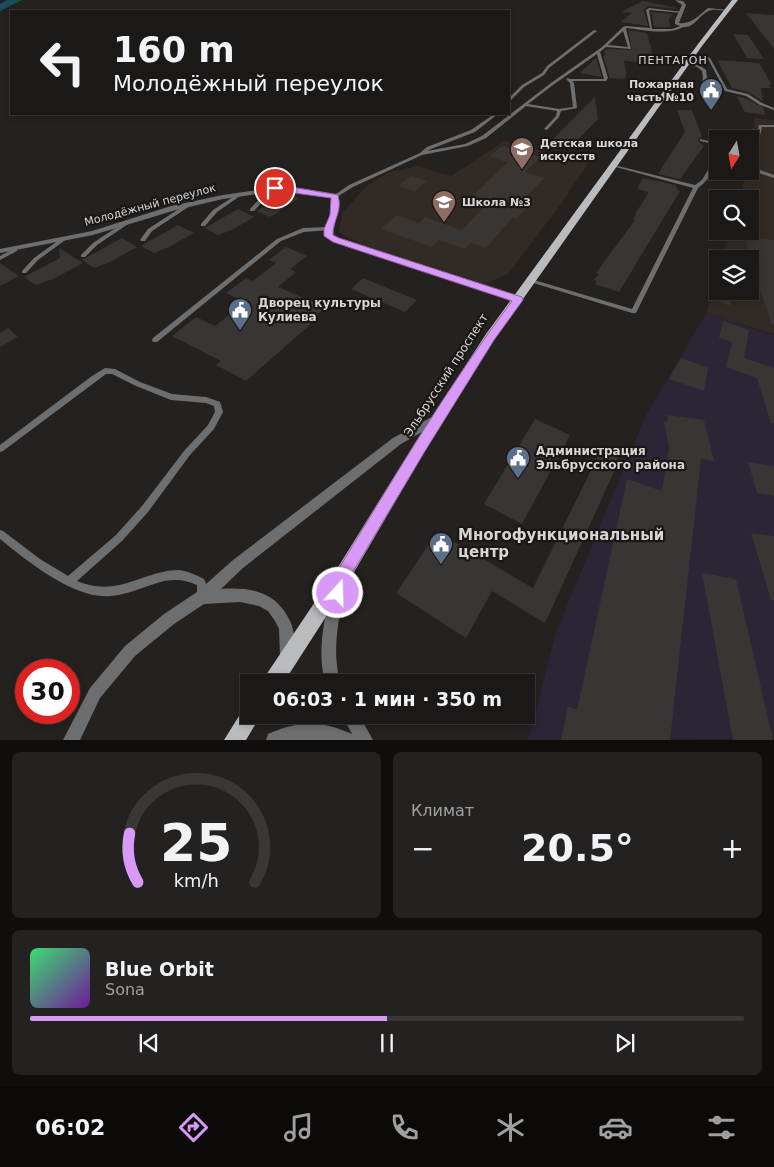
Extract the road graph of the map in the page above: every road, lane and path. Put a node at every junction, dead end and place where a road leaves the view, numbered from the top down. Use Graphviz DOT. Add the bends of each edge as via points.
graph roads {
  1 [pos="677,0"];
  2 [pos="734,0"];
  3 [pos="727,10"];
  4 [pos="682,12"];
  5 [pos="683,26"];
  6 [pos="624,28"];
  7 [pos="651,28"];
  8 [pos="595,31"];
  9 [pos="605,46"];
  10 [pos="598,51"];
  11 [pos="708,58"];
  12 [pos="687,62"];
  13 [pos="561,77"];
  14 [pos="570,80"];
  15 [pos="703,89"];
  16 [pos="510,99"];
  17 [pos="525,105"];
  18 [pos="774,109"];
  19 [pos="559,110"];
  20 [pos="495,115"];
  21 [pos="774,126"];
  22 [pos="546,129"];
  23 [pos="702,140"];
  24 [pos="709,142"];
  25 [pos="421,154"];
  26 [pos="614,166"];
  27 [pos="709,172"];
  28 [pos="774,177"];
  29 [pos="696,187"];
  30 [pos="275,188"];
  31 [pos="238,196"];
  32 [pos="335,196"];
  33 [pos="188,204"];
  34 [pos="252,210"];
  35 [pos="127,222"];
  36 [pos="203,225"];
  37 [pos="328,229"];
  38 [pos="62,240"];
  39 [pos="143,240"];
  40 [pos="15,250"];
  41 [pos="0,251"];
  42 [pos="83,256"];
  43 [pos="0,258"];
  44 [pos="24,272"];
  45 [pos="532,281"];
  46 [pos="518,300"];
  47 [pos="155,340"];
  48 [pos="439,417"];
  49 [pos="0,449"];
  50 [pos="0,534"];
  51 [pos="341,578"];
  52 [pos="70,581"];
  53 [pos="202,596"];
  54 [pos="288,661"];
  55 [pos="279,674"];
  56 [pos="330,674"];
  57 [pos="245,724"];
  58 [pos="355,724"];
  59 [pos="71,740"];
  60 [pos="234,740"];
  61 [pos="274,740"];
  62 [pos="348,740"];
  63 [pos="365,740"];
  1 -- 4 [label="street" via="684,5"];
  2 -- 3 [label="main road, Эльбрусский проспект"];
  3 -- 5 [label="street" via="710,9"];
  3 -- 12 [label="main road, Эльбрусский проспект"];
  4 -- 5 [label="street" via="677,24"];
  4 -- 7 [label="lane" via="647,10"];
  5 -- 7 [label="lane" via="679,30"];
  6 -- 7 [label="lane"];
  6 -- 9 [label="lane"];
  6 -- 9 [label="lane" via="630,48"];
  8 -- 16 [label="lane"];
  9 -- 10 [label="lane"];
  10 -- 13 [label="lane"];
  10 -- 14 [label="lane" via="605,80"];
  11 -- 18 [label="lane" via="726,90 747,95"];
  12 -- 15 [label="lane" via="704,69"];
  12 -- 26 [label="main road, Эльбрусский проспект"];
  13 -- 14 [label="lane"];
  13 -- 17 [label="lane"];
  14 -- 19 [label="lane" via="575,108"];
  17 -- 19 [label="lane"];
  17 -- 25 [label="lane" via="484,137 466,145"];
  19 -- 22 [label="lane" via="558,116"];
  20 -- 25 [label="lane" via="473,131"];
  21 -- 28 [label="lane" via="760,126 753,158 758,171"];
  23 -- 24 [label="lane"];
  25 -- 32 [label="lane"];
  26 -- 29 [label="lane"];
  26 -- 45 [label="main road, Эльбрусский проспект"];
  27 -- 29 [label="lane"];
  29 -- 45 [label="lane" via="634,312"];
  30 -- 31 [label="street, Молодёжный переулок"];
  30 -- 32 [label="street, Молодёжный переулок"];
  30 -- 34 [label="lane"];
  31 -- 33 [label="street, Молодёжный переулок"];
  31 -- 36 [label="lane" via="215,211"];
  32 -- 37 [label="street" via="335,215"];
  33 -- 35 [label="street, Молодёжный переулок"];
  33 -- 39 [label="lane" via="150,230"];
  35 -- 38 [label="street, Молодёжный переулок"];
  35 -- 42 [label="lane"];
  37 -- 46 [label="street" via="329,236 346,245"];
  37 -- 47 [label="lane" via="303,230 279,240"];
  38 -- 40 [label="street, Молодёжный переулок"];
  38 -- 44 [label="lane"];
  40 -- 41 [label="street, Молодёжный переулок"];
  40 -- 43 [label="lane"];
  45 -- 46 [label="main road, Эльбрусский проспект"];
  46 -- 48 [label="main road, Эльбрусский проспект" via="490,337"];
  48 -- 51 [label="main road, Эльбрусский проспект"];
  48 -- 53 [label="street" via="397,441 238,564"];
  49 -- 52 [label="lane" via="105,371 113,371 172,396 217,404 219,412 211,427 145,509 119,538"];
  50 -- 52 [label="lane" via="27,556"];
  51 -- 54 [label="main road, Эльбрусский проспект"];
  51 -- 56 [label="street" via="328,644"];
  52 -- 53 [label="lane" via="90,590 108,592 179,573 201,582"];
  53 -- 54 [label="street" via="248,595 272,606 286,629"];
  53 -- 59 [label="street" via="169,619 117,664 94,694"];
  54 -- 55 [label="main road, Эльбрусский проспект"];
  57 -- 60 [label="main road"];
  58 -- 63 [label="street"];
  61 -- 62 [label="street" via="298,730 336,734"];
}
